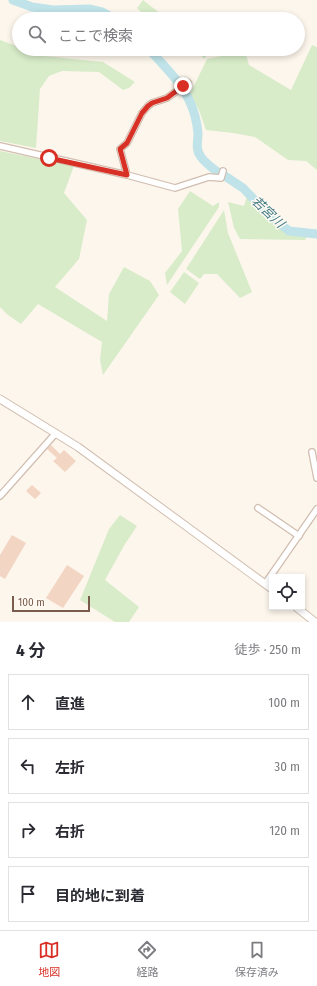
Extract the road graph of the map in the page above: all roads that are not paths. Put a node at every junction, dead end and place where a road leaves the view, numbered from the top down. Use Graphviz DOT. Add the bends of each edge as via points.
graph roads {
  1 [pos="184,86"];
  2 [pos="0,146"];
  3 [pos="223,172"];
  4 [pos="127,175"];
  5 [pos="0,399"];
  6 [pos="56,433"];
  7 [pos="312,452"];
  8 [pos="317,478"];
  9 [pos="0,496"];
  10 [pos="258,508"];
  11 [pos="317,509"];
  12 [pos="298,536"];
  13 [pos="265,584"];
  14 [pos="269,587"];
  15 [pos="300,610"];
  16 [pos="315,622"];
  1 -- 4 [label="street" via="167,98 152,103 142,113 127,143 120,149"];
  2 -- 4 [label="street"];
  3 -- 4 [label="street" via="221,178 209,177 175,188"];
  5 -- 6 [label="street"];
  6 -- 9 [label="street"];
  6 -- 13 [label="street"];
  7 -- 8 [label="street"];
  10 -- 12 [label="street"];
  11 -- 12 [label="street"];
  12 -- 13 [label="street"];
  13 -- 14 [label="street"];
  15 -- 16 [label="street"];
}
